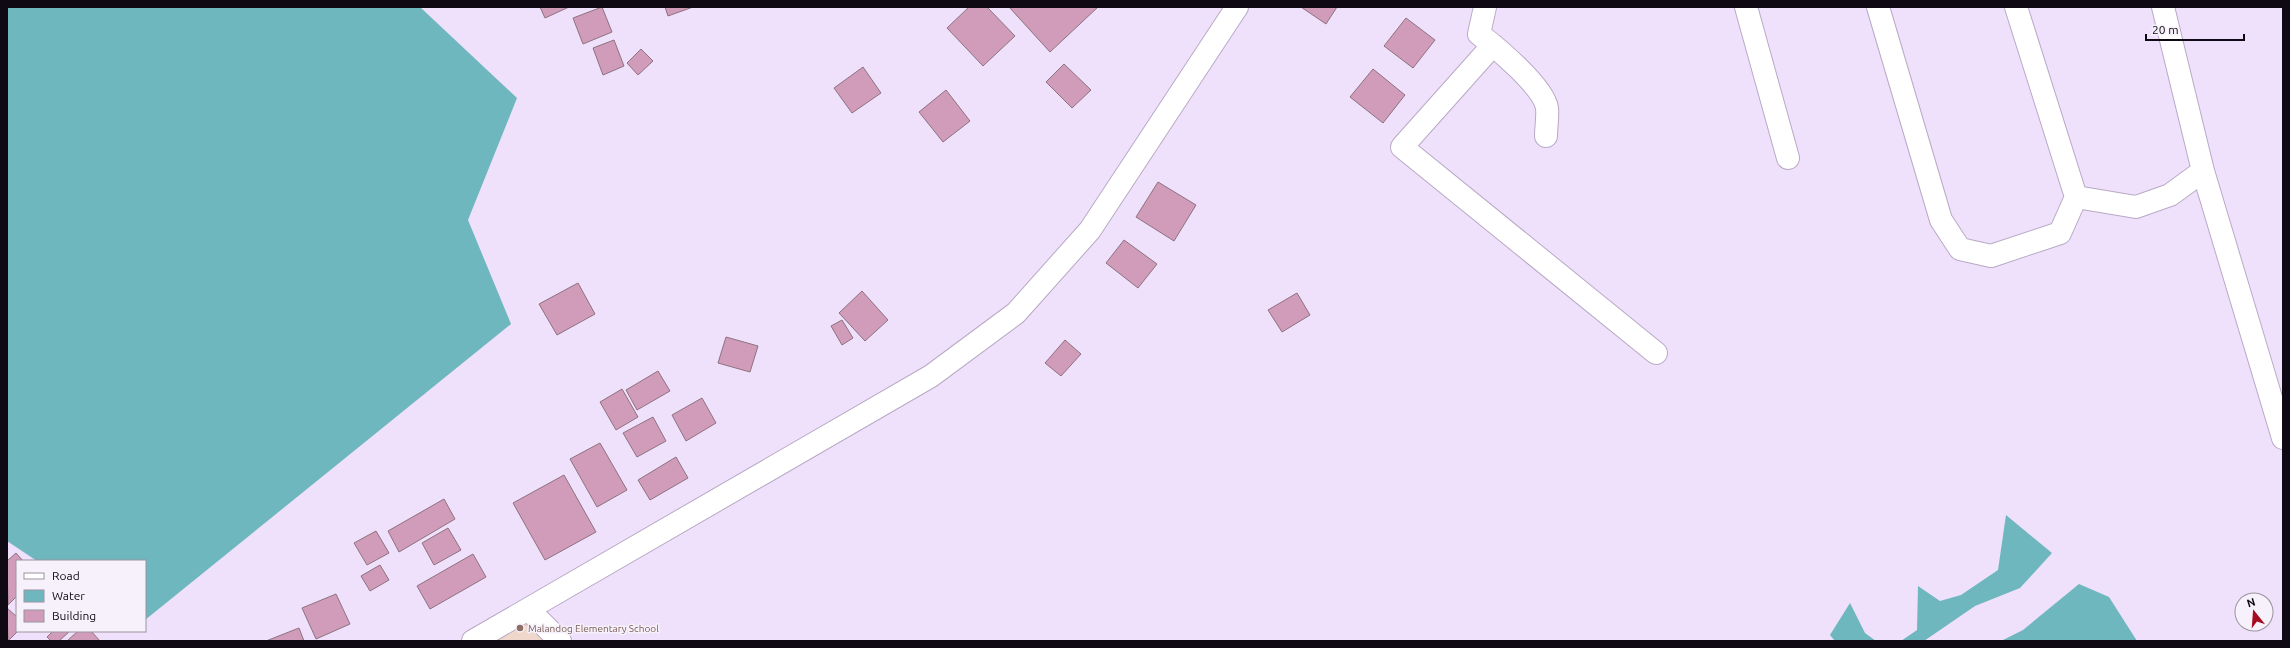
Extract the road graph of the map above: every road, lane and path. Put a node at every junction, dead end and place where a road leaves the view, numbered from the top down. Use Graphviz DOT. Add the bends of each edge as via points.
graph roads {
  1 [pos="1237,7"];
  2 [pos="1485,7"];
  3 [pos="1746,7"];
  4 [pos="1878,7"];
  5 [pos="2016,7"];
  6 [pos="2163,7"];
  7 [pos="1493,45"];
  8 [pos="1546,136"];
  9 [pos="1788,158"];
  10 [pos="2203,171"];
  11 [pos="2076,197"];
  12 [pos="1656,352"];
  13 [pos="2283,438"];
  14 [pos="529,610"];
  15 [pos="473,641"];
  16 [pos="560,641"];
  1 -- 14 [label="street" via="1090,230 1016,313 931,376"];
  2 -- 7 [label="street" via="1479,34"];
  3 -- 9 [label="street"];
  4 -- 11 [label="street" via="1941,220 1960,249 1991,256 2060,233"];
  5 -- 11 [label="street"];
  6 -- 10 [label="street"];
  7 -- 8 [label="street" via="1536,86 1547,107"];
  7 -- 12 [label="street" via="1402,147"];
  10 -- 11 [label="street" via="2170,195 2136,207"];
  10 -- 13 [label="street"];
  14 -- 15 [label="street"];
  14 -- 16 [label="street"];
}
